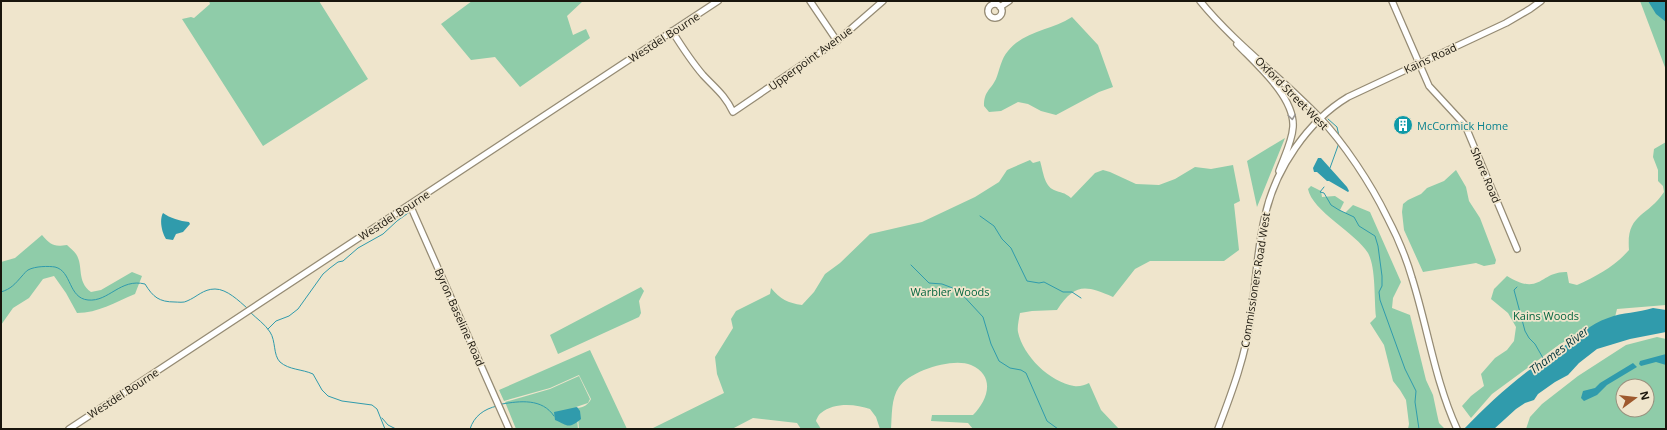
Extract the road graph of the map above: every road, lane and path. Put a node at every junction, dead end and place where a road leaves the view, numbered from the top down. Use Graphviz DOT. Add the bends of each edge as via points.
graph roads {
  1 [pos="718,1"];
  2 [pos="810,1"];
  3 [pos="883,1"];
  4 [pos="1009,1"];
  5 [pos="1200,1"];
  6 [pos="1392,1"];
  7 [pos="1541,1"];
  8 [pos="990,3"];
  9 [pos="1000,7"];
  10 [pos="1217,22"];
  11 [pos="672,31"];
  12 [pos="837,41"];
  13 [pos="1419,63"];
  14 [pos="1320,118"];
  15 [pos="1272,193"];
  16 [pos="410,205"];
  17 [pos="1517,249"];
  18 [pos="1448,406"];
  19 [pos="69,429"];
  20 [pos="509,429"];
  21 [pos="1218,429"];
  22 [pos="1457,429"];
  23 [pos="1460,429"];
  1 -- 11 [label="main road, Westdel Bourne"];
  2 -- 12 [label="main road"];
  3 -- 12 [label="main road, Upperpoint Avenue"];
  4 -- 9 [label="main road"];
  5 -- 10 [label="main road, Oxford Street West"];
  6 -- 13 [label="main road, Shore Road"];
  7 -- 13 [label="main road, Kains Road" via="1506,23"];
  8 -- 9 [label="main road"];
  8 -- 9 [label="main road" via="989,15 994,17 1000,14"];
  10 -- 14 [label="main road, Oxford Street West"];
  10 -- 15 [label="main road, one-way" via="1278,88 1291,109 1293,127"];
  11 -- 12 [label="main road, Upperpoint Avenue" via="687,56 722,93 733,112"];
  11 -- 16 [label="main road, Westdel Bourne"];
  13 -- 14 [label="main road, Kains Road" via="1348,97"];
  13 -- 17 [label="main road, Shore Road" via="1429,86 1465,125"];
  14 -- 15 [label="main road, Commissioners Road West" via="1299,142"];
  14 -- 18 [label="main road, Oxford Street West" via="1360,170 1388,217 1412,278"];
  15 -- 21 [label="main road, Commissioners Road West" via="1262,230 1251,316 1241,364"];
  16 -- 19 [label="main road, Westdel Bourne"];
  16 -- 20 [label="main road, Byron Baseline Road"];
  18 -- 22 [label="main road, Oxford Street West"];
  18 -- 23 [label="main road, Oxford Street West"];
}
